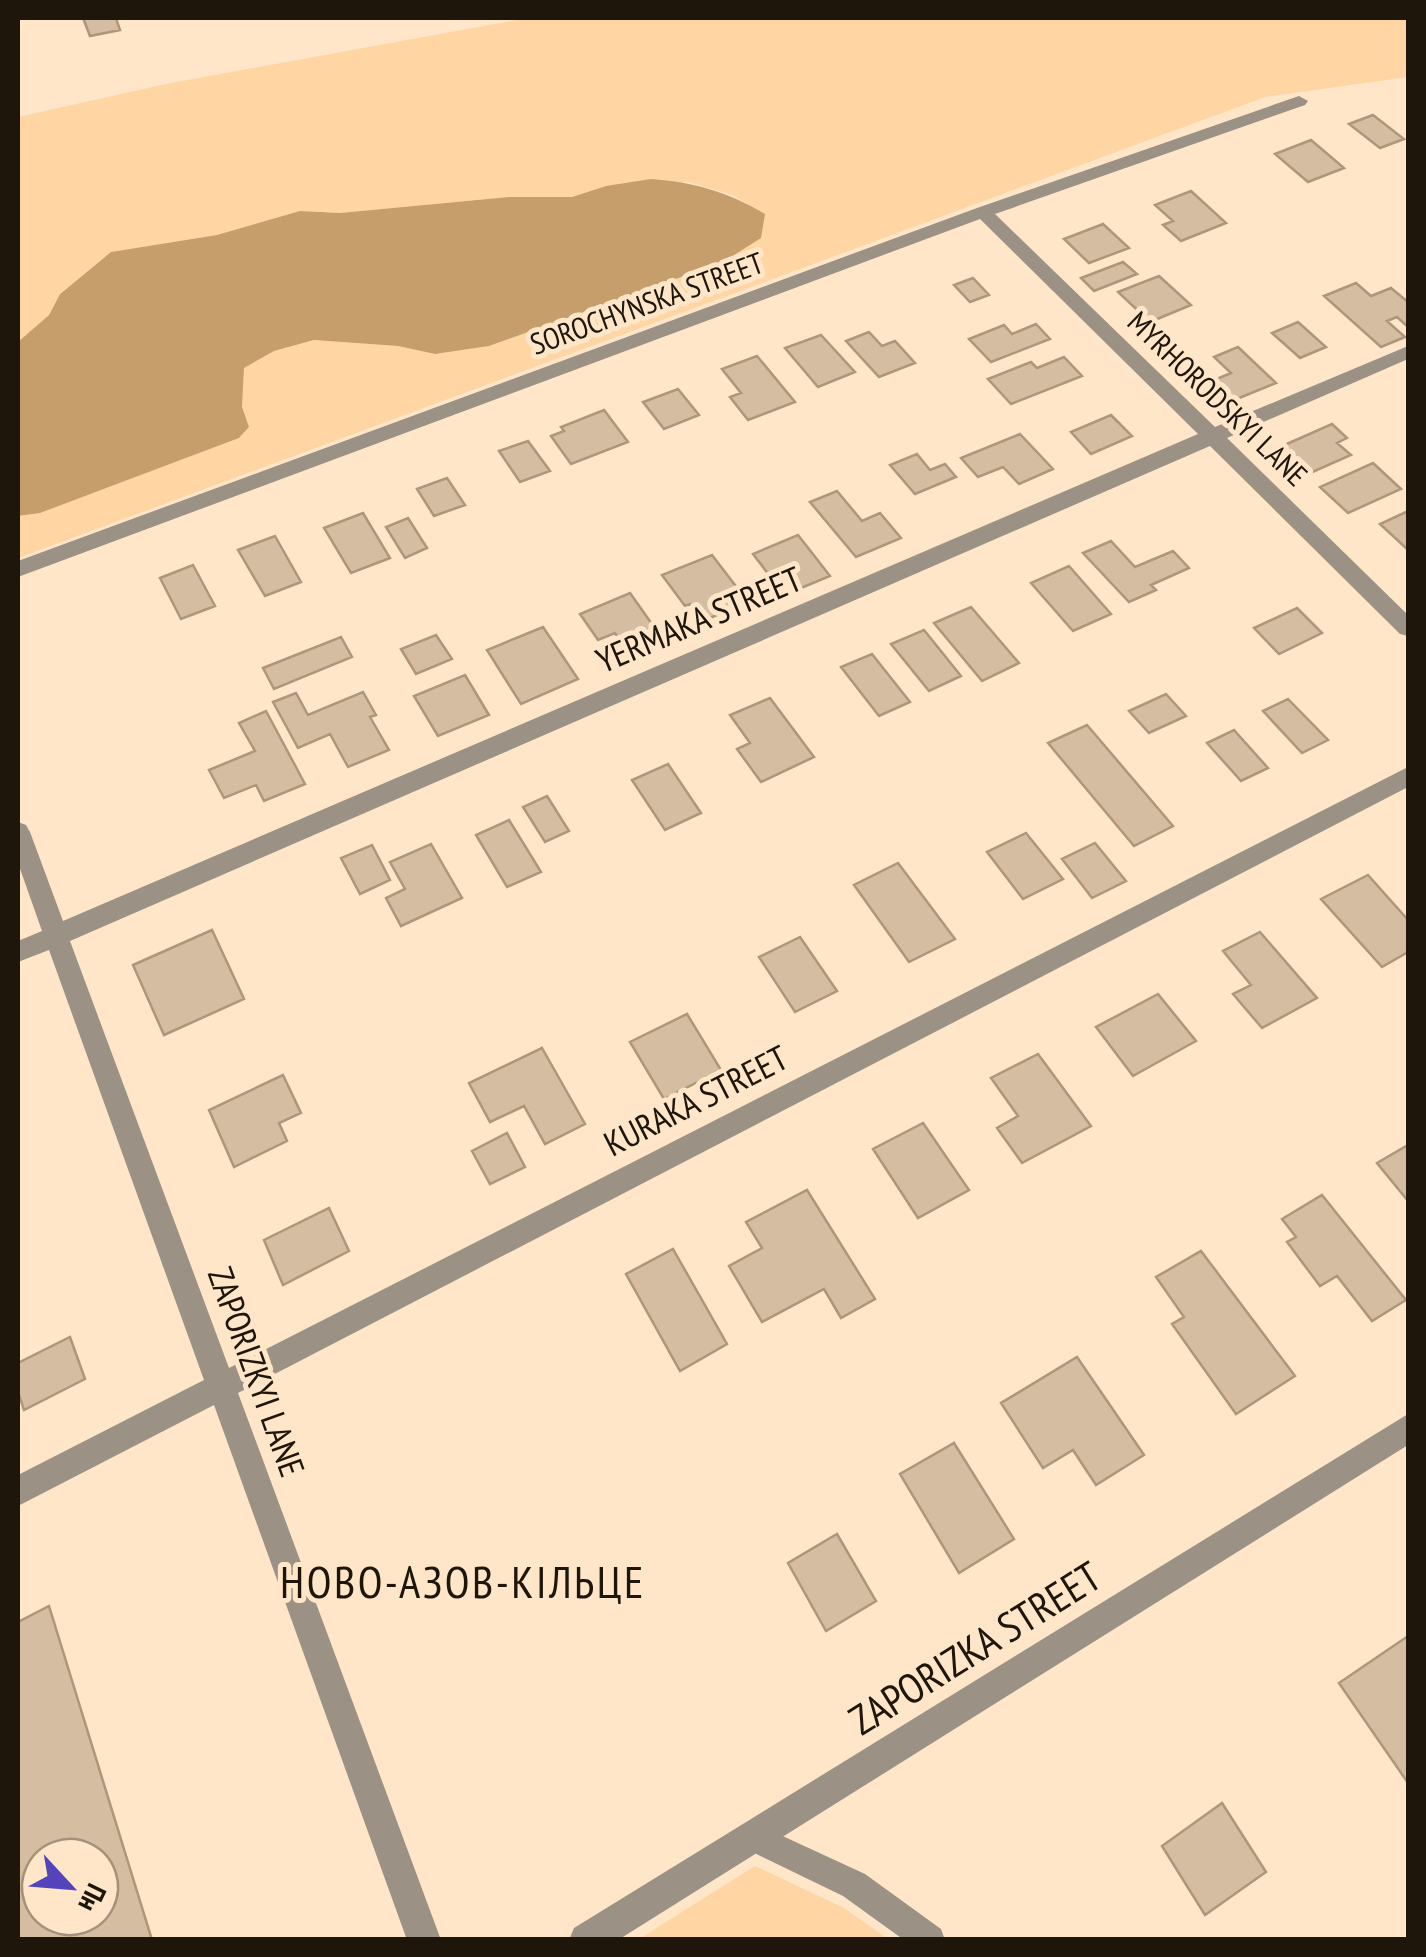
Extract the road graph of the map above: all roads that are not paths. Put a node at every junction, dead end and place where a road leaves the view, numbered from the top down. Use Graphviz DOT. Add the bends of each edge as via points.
graph roads {
  1 [pos="1299,101"];
  2 [pos="983,212"];
  3 [pos="1408,352"];
  4 [pos="1212,436"];
  5 [pos="18,569"];
  6 [pos="1408,628"];
  7 [pos="1408,776"];
  8 [pos="18,832"];
  9 [pos="56,936"];
  10 [pos="18,952"];
  11 [pos="222,1388"];
  12 [pos="1408,1428"];
  13 [pos="18,1491"];
  14 [pos="752,1837"];
  15 [pos="424,1940"];
  16 [pos="586,1940"];
  17 [pos="930,1940"];
  1 -- 2 [label="street, SOROCHYNSKA STREET"];
  2 -- 4 [label="street, MYRHORODSKYI LANE"];
  2 -- 5 [label="street, SOROCHYNSKA STREET"];
  3 -- 4 [label="street, YERMAKA STREET"];
  4 -- 6 [label="street, MYRHORODSKYI LANE"];
  4 -- 9 [label="street, YERMAKA STREET"];
  7 -- 11 [label="street, KURAKA STREET"];
  8 -- 9 [label="street, ZAPORIZKYI LANE"];
  9 -- 10 [label="street, YERMAKA STREET"];
  9 -- 11 [label="street, ZAPORIZKYI LANE"];
  11 -- 13 [label="street, KURAKA STREET"];
  11 -- 15 [label="street, ZAPORIZKYI LANE"];
  12 -- 14 [label="street, ZAPORIZKA STREET"];
  14 -- 16 [label="street, ZAPORIZKA STREET"];
  14 -- 17 [label="lane" via="854,1885"];
}
